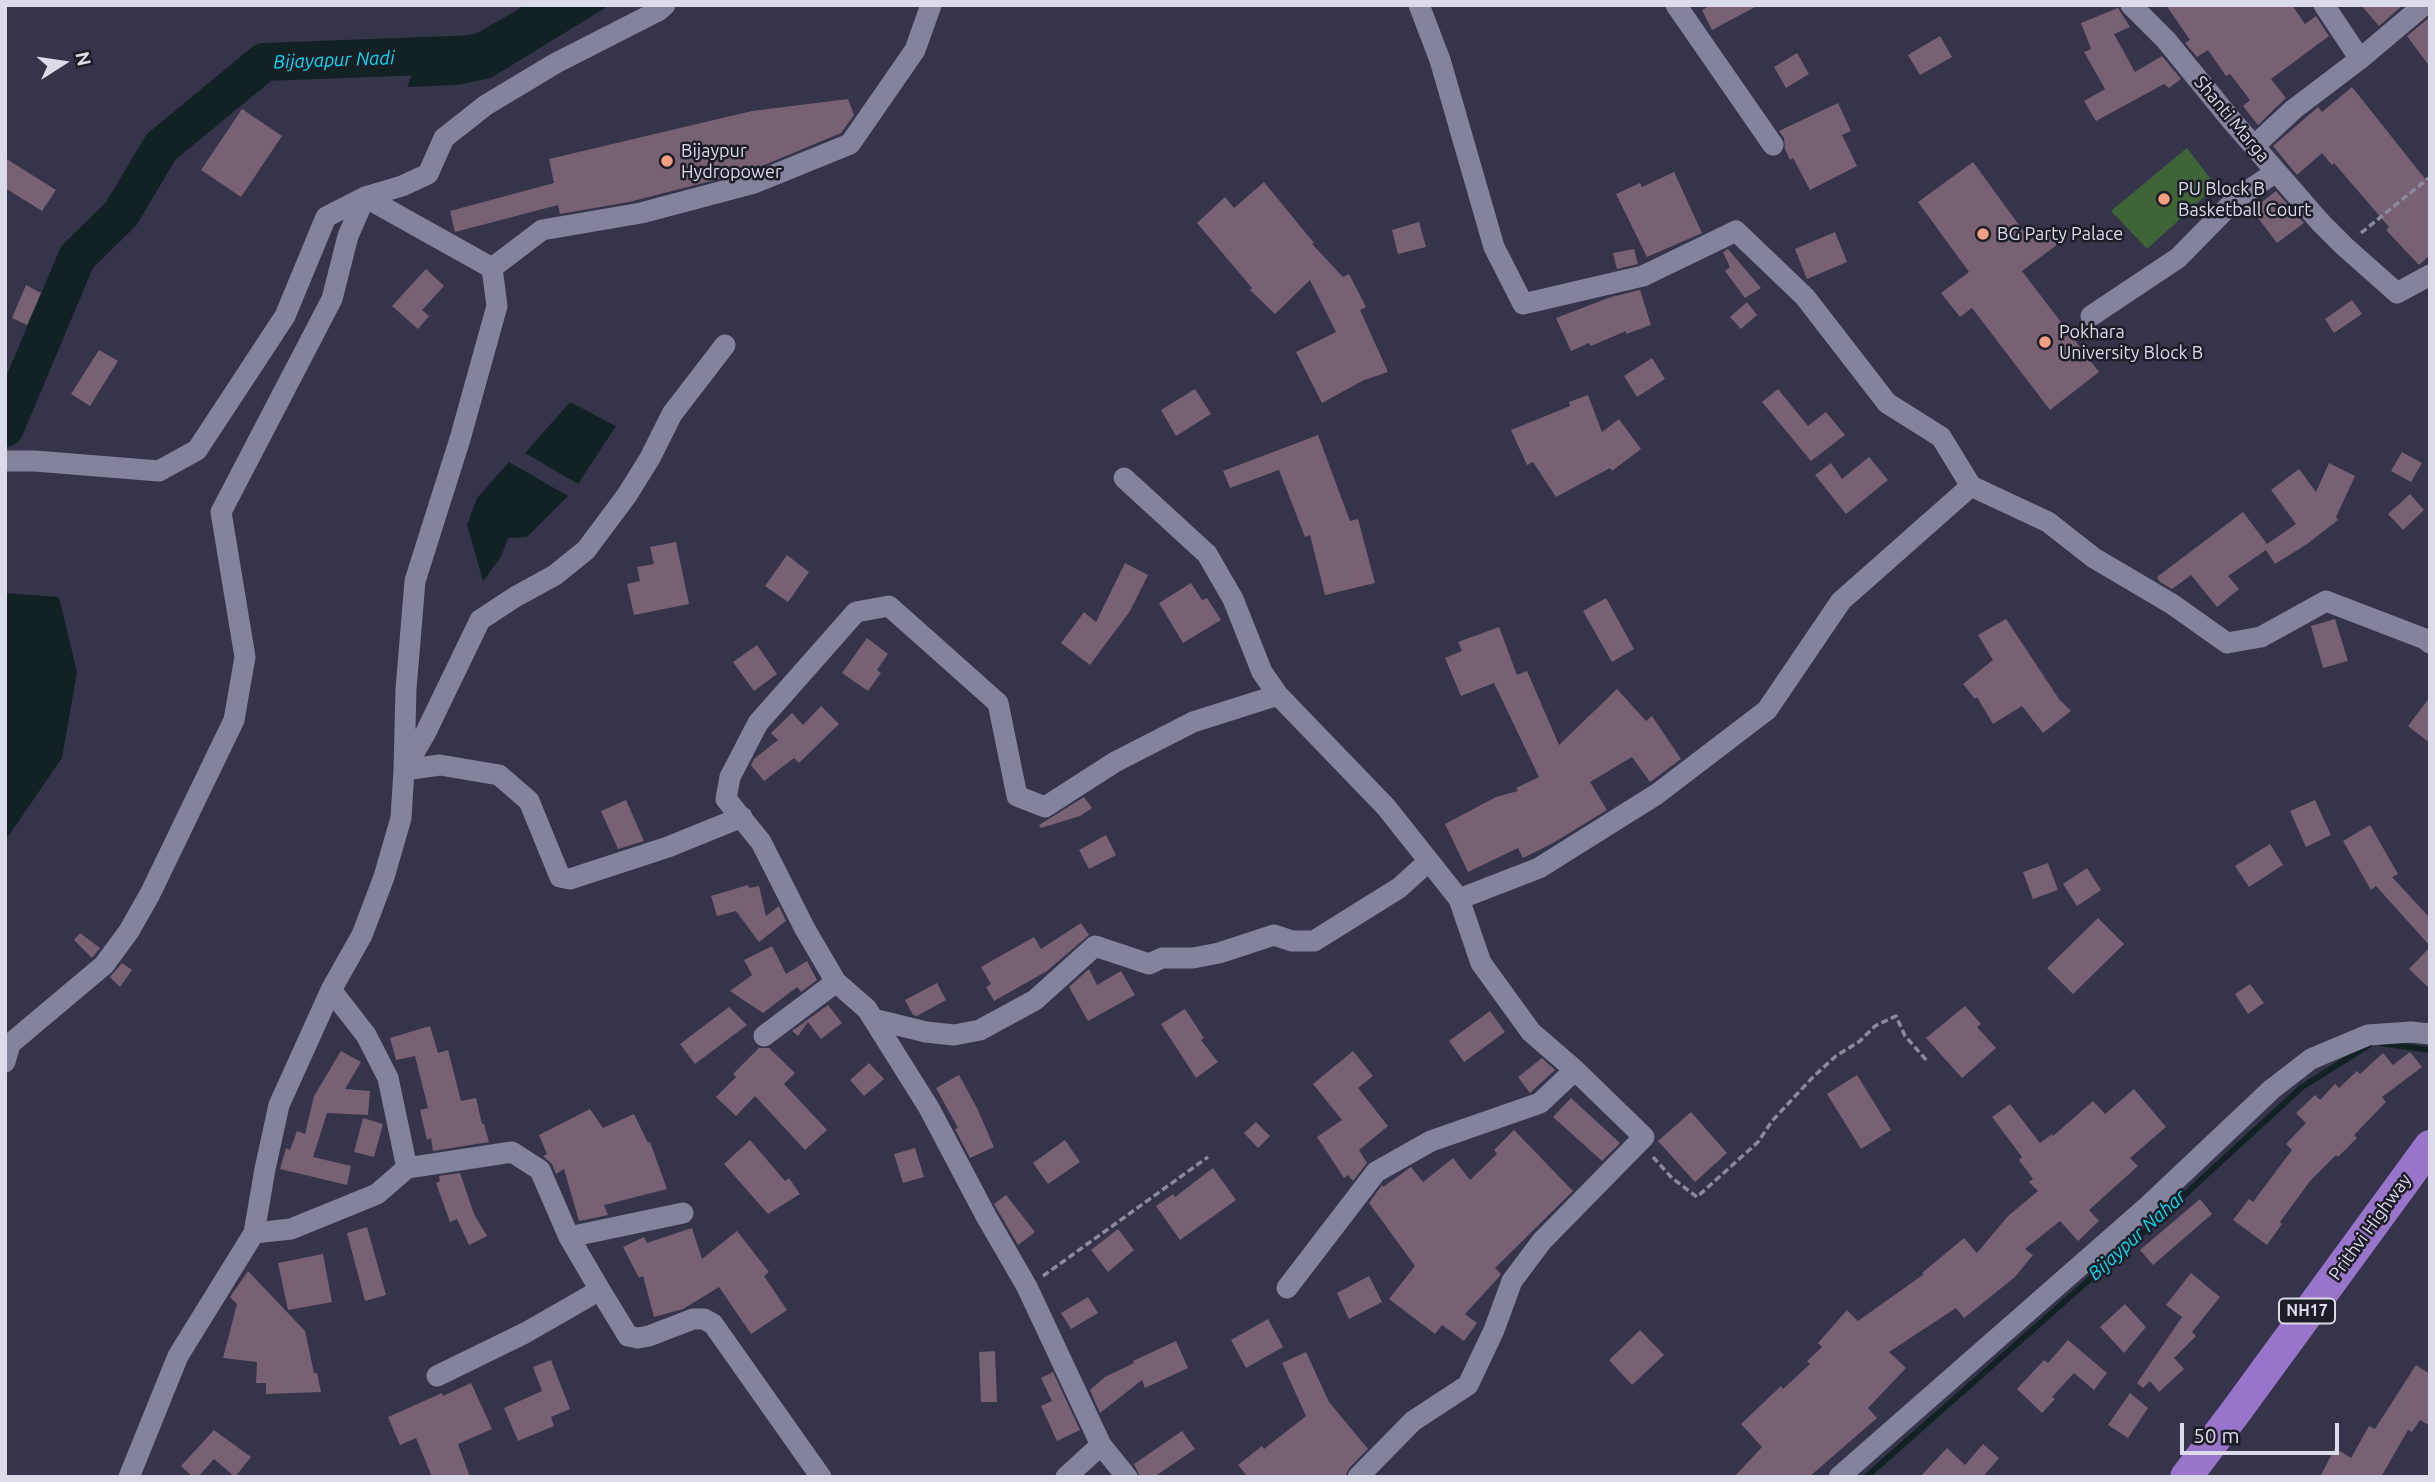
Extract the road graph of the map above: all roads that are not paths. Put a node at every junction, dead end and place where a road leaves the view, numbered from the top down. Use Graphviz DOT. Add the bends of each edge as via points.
graph roads {
  1 [pos="664,5"];
  2 [pos="931,5"];
  3 [pos="1419,5"];
  4 [pos="1675,5"];
  5 [pos="2131,5"];
  6 [pos="2325,5"];
  7 [pos="2424,5"];
  8 [pos="2360,59"];
  9 [pos="1773,145"];
  10 [pos="2254,146"];
  11 [pos="2276,172"];
  12 [pos="365,197"];
  13 [pos="492,268"];
  14 [pos="2430,275"];
  15 [pos="2091,316"];
  16 [pos="725,345"];
  17 [pos="5,461"];
  18 [pos="1124,478"];
  19 [pos="1971,486"];
  20 [pos="2430,643"];
  21 [pos="1279,695"];
  22 [pos="404,769"];
  23 [pos="742,817"];
  24 [pos="1429,861"];
  25 [pos="1459,899"];
  26 [pos="836,982"];
  27 [pos="331,990"];
  28 [pos="873,1019"];
  29 [pos="2430,1034"];
  30 [pos="764,1037"];
  31 [pos="5,1062"];
  32 [pos="1575,1070"];
  33 [pos="2430,1146"];
  34 [pos="407,1168"];
  35 [pos="683,1213"];
  36 [pos="254,1233"];
  37 [pos="569,1237"];
  38 [pos="1287,1288"];
  39 [pos="600,1290"];
  40 [pos="438,1376"];
  41 [pos="1101,1445"];
  42 [pos="2189,1475"];
  43 [pos="129,1477"];
  44 [pos="821,1477"];
  45 [pos="1066,1477"];
  46 [pos="1127,1477"];
  47 [pos="1358,1477"];
  48 [pos="1839,1477"];
  1 -- 12 [label="street" via="486,105 444,138 428,174"];
  2 -- 13 [label="street" via="915,50 850,144 754,183 641,213 542,230"];
  3 -- 19 [label="street" via="1440,60 1494,247 1523,304 1643,276 1736,231 1805,297 1887,403 1941,437"];
  4 -- 9 [label="street"];
  5 -- 10 [label="street, Shanti Marga"];
  6 -- 8 [label="street"];
  7 -- 8 [label="street"];
  8 -- 10 [label="street"];
  10 -- 11 [label="street, Shanti Marga"];
  11 -- 14 [label="street, Shanti Marga" via="2344,246 2397,293"];
  11 -- 15 [label="street" via="2237,198 2178,258"];
  12 -- 13 [label="street"];
  12 -- 17 [label="street" via="326,217 285,316 197,450 159,471"];
  12 -- 31 [label="street" via="348,236 331,299 221,512 246,657 234,720 129,932 104,965 10,1044"];
  13 -- 22 [label="street" via="497,306 415,581"];
  16 -- 22 [label="street" via="672,414 627,495 586,550 555,575 480,620"];
  18 -- 21 [label="street" via="1207,554 1233,599 1262,672"];
  19 -- 20 [label="street" via="2048,522 2094,558 2227,643 2261,637 2326,601"];
  19 -- 25 [label="street" via="1841,601 1767,710 1657,794 1539,868"];
  21 -- 23 [label="street" via="1193,722 1115,762 1045,807 1017,796 998,703 889,606 856,612 758,723 730,777 726,799"];
  21 -- 24 [label="street" via="1386,807"];
  22 -- 23 [label="street" via="440,765 499,775 529,801 560,877 570,879"];
  22 -- 27 [label="street" via="401,818 384,877 362,935"];
  23 -- 26 [label="street" via="761,842"];
  24 -- 25 [label="street"];
  24 -- 28 [label="street" via="1399,888 1314,940 1292,941 1274,935 1219,953 1161,958 1149,964 1095,946 1035,1000 980,1030 954,1035"];
  25 -- 32 [label="street" via="1480,963 1531,1032"];
  26 -- 28 [label="street"];
  26 -- 30 [label="street"];
  27 -- 34 [label="street" via="366,1035 388,1078"];
  27 -- 36 [label="street" via="279,1105"];
  28 -- 41 [label="street" via="929,1108 1027,1287"];
  29 -- 48 [label="street" via="2368,1035 2311,1059"];
  32 -- 38 [label="street" via="1540,1103 1431,1141 1376,1172"];
  32 -- 47 [label="street" via="1644,1137 1542,1241 1512,1281 1468,1385 1413,1421"];
  33 -- 42 [label="highway, Prithvi Highway / NH17"];
  34 -- 36 [label="street" via="377,1194 291,1230"];
  34 -- 37 [label="street" via="512,1152 540,1170"];
  35 -- 37 [label="street"];
  36 -- 43 [label="street" via="177,1356"];
  37 -- 39 [label="street"];
  39 -- 40 [label="street"];
  39 -- 44 [label="street" via="628,1336 649,1336 693,1319 713,1324"];
  41 -- 45 [label="street"];
  41 -- 46 [label="street"];
}
